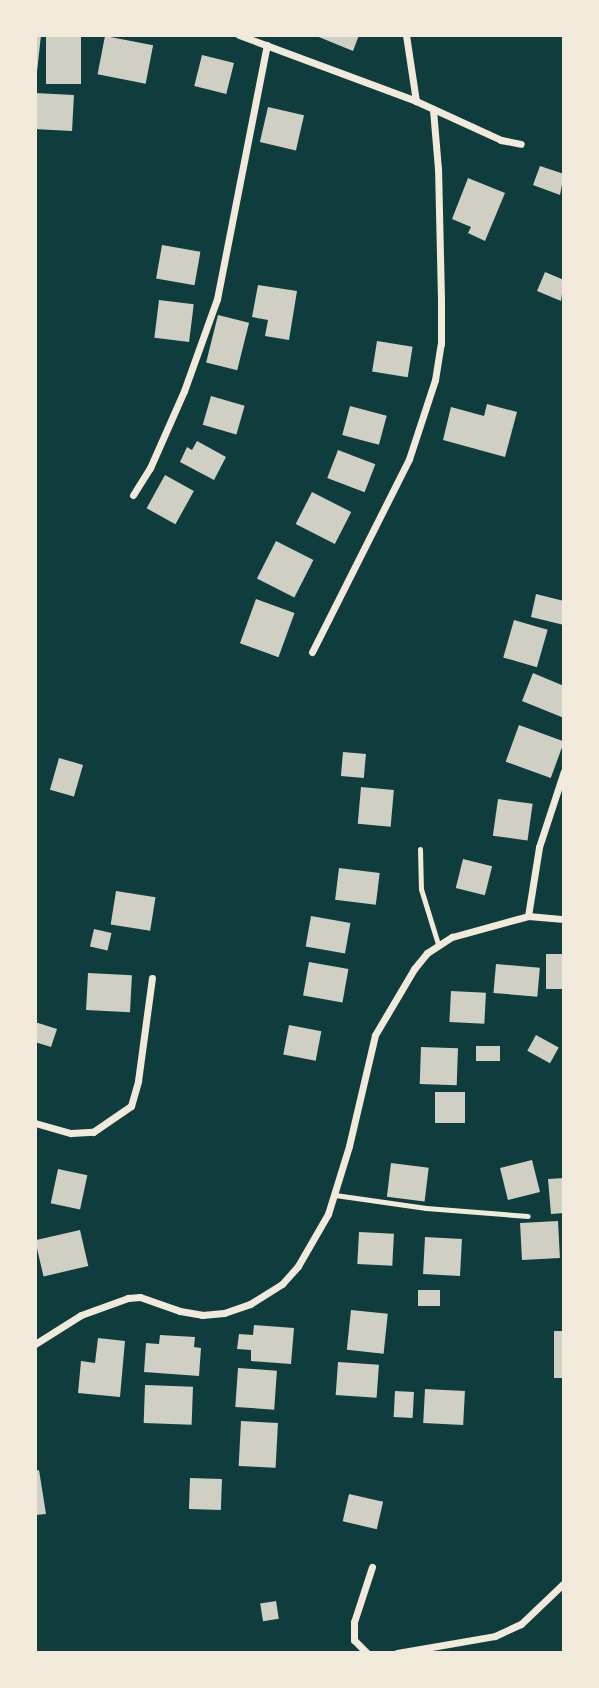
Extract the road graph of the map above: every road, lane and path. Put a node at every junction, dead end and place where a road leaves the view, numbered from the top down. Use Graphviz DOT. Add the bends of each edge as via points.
graph roads {
  1 [pos="239,35"];
  2 [pos="406,35"];
  3 [pos="267,45"];
  4 [pos="416,101"];
  5 [pos="433,108"];
  6 [pos="521,144"];
  7 [pos="133,495"];
  8 [pos="312,652"];
  9 [pos="564,771"];
  10 [pos="420,849"];
  11 [pos="528,916"];
  12 [pos="564,919"];
  13 [pos="438,944"];
  14 [pos="152,978"];
  15 [pos="35,1123"];
  16 [pos="335,1195"];
  17 [pos="528,1216"];
  18 [pos="35,1344"];
  19 [pos="372,1567"];
  20 [pos="564,1583"];
  21 [pos="367,1653"];
  22 [pos="397,1653"];
  1 -- 3 [label="street"];
  2 -- 4 [label="street"];
  3 -- 4 [label="street"];
  3 -- 7 [label="street" via="217,299 184,391"];
  4 -- 5 [label="street"];
  5 -- 6 [label="street" via="501,140"];
  5 -- 8 [label="street" via="441,299 435,380 410,459"];
  9 -- 11 [label="street" via="539,847"];
  10 -- 13 [label="lane" via="421,889"];
  11 -- 12 [label="street"];
  11 -- 13 [label="street"];
  13 -- 16 [label="street" via="414,969 375,1035"];
  14 -- 15 [label="street" via="131,1106 93,1132 71,1133"];
  16 -- 17 [label="lane"];
  16 -- 18 [label="street" via="298,1266 282,1284 250,1304 202,1315 140,1297 128,1298 81,1315"];
  19 -- 21 [label="street" via="355,1622 354,1640"];
  20 -- 22 [label="street" via="522,1624 495,1636"];
}
